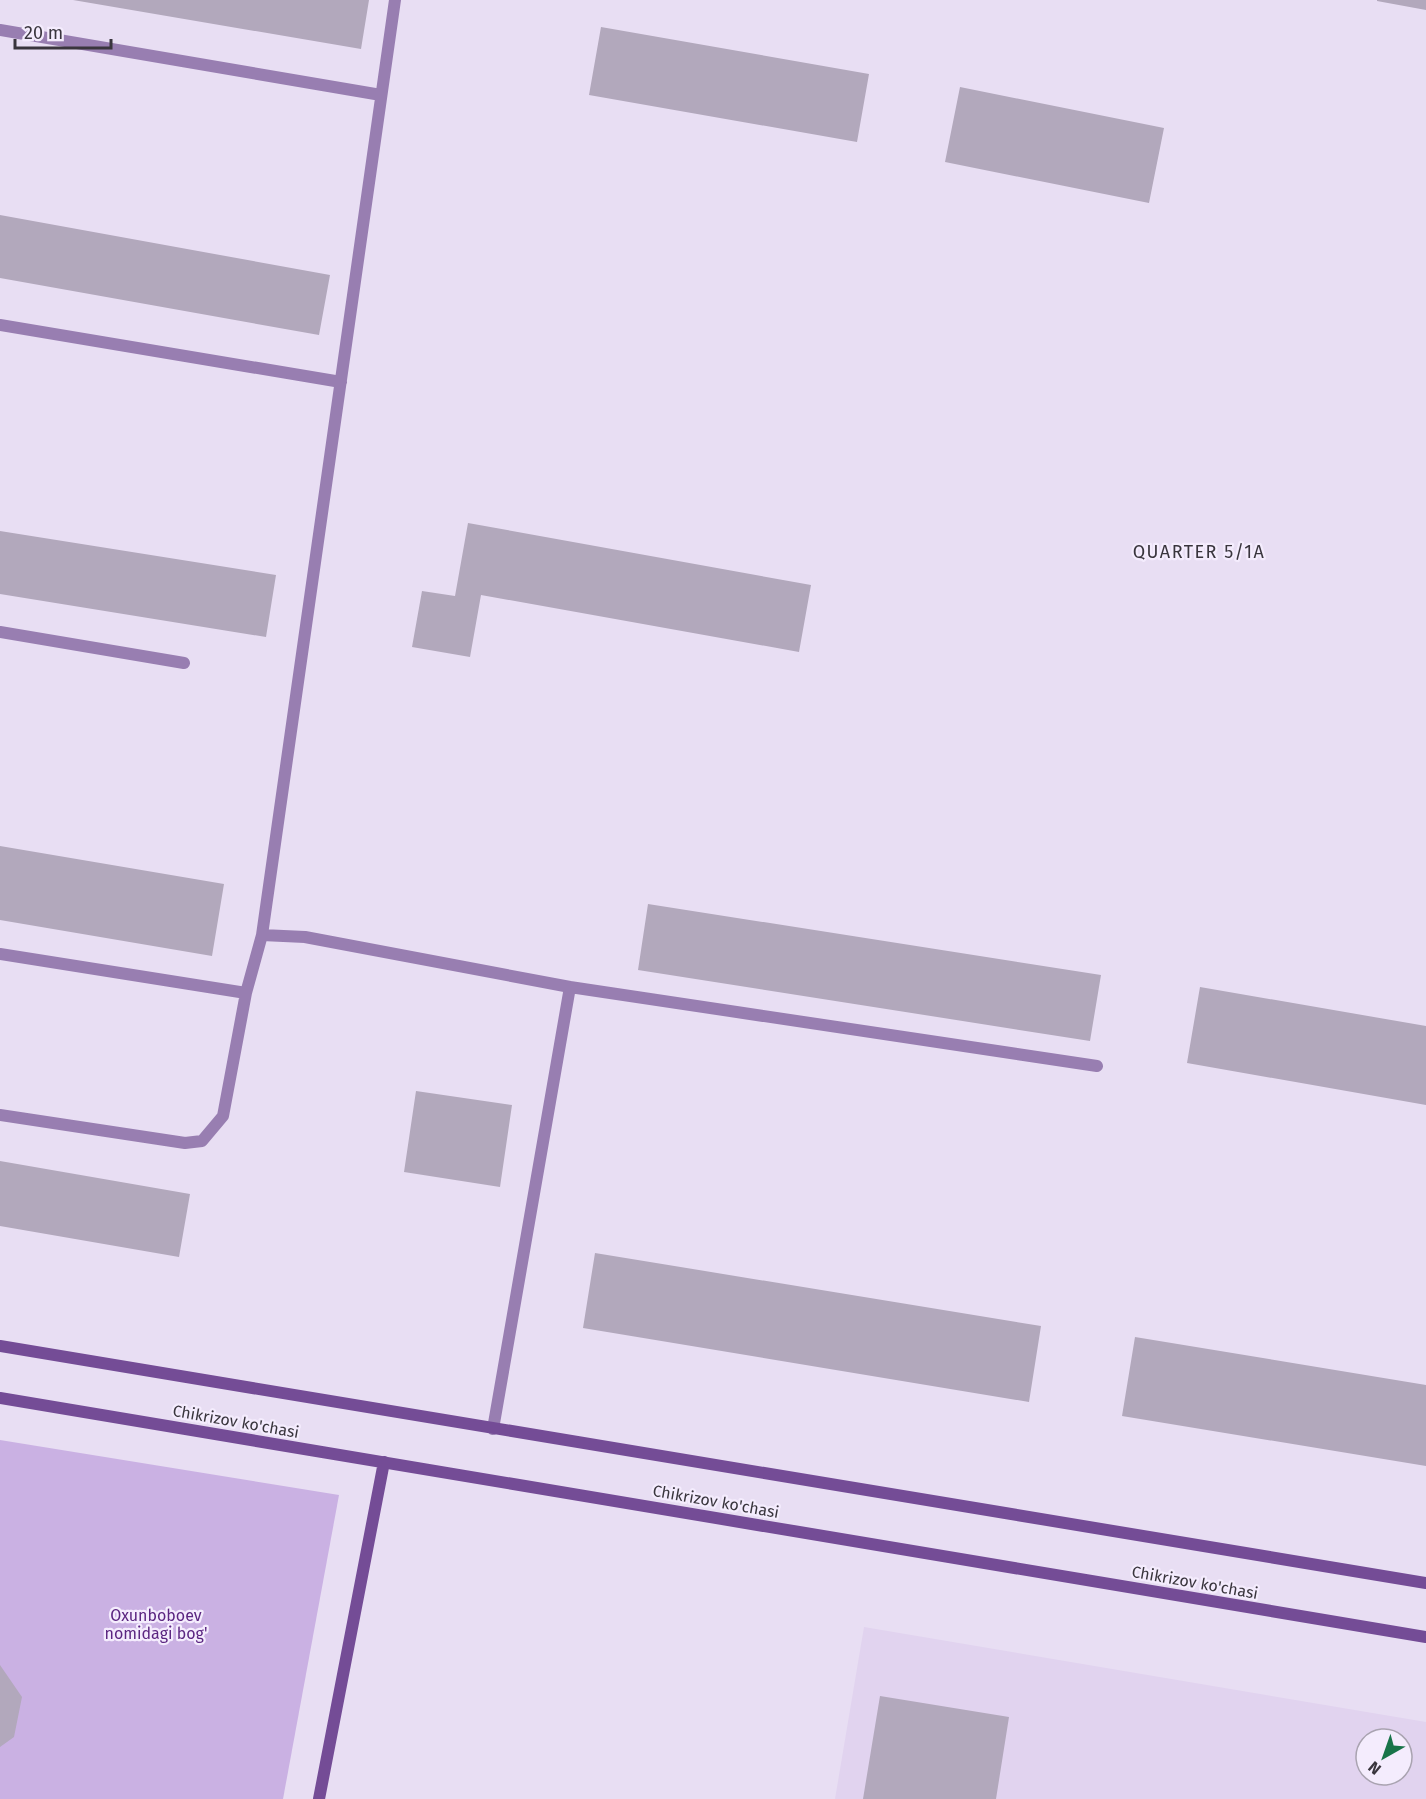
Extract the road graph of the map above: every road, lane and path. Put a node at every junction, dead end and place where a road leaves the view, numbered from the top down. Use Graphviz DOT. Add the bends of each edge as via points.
graph roads {
  1 [pos="394,0"];
  2 [pos="0,30"];
  3 [pos="381,94"];
  4 [pos="0,325"];
  5 [pos="341,382"];
  6 [pos="0,632"];
  7 [pos="184,663"];
  8 [pos="262,934"];
  9 [pos="0,954"];
  10 [pos="570,987"];
  11 [pos="246,993"];
  12 [pos="1097,1066"];
  13 [pos="0,1115"];
  14 [pos="0,1346"];
  15 [pos="0,1398"];
  16 [pos="493,1429"];
  17 [pos="384,1462"];
  18 [pos="1426,1583"];
  19 [pos="1426,1637"];
  20 [pos="319,1799"];
  1 -- 3 [label="lane"];
  2 -- 3 [label="lane"];
  3 -- 5 [label="lane"];
  4 -- 5 [label="lane"];
  5 -- 8 [label="lane"];
  6 -- 7 [label="lane"];
  8 -- 10 [label="lane" via="305,937"];
  8 -- 11 [label="lane"];
  9 -- 11 [label="lane"];
  10 -- 12 [label="lane"];
  10 -- 16 [label="lane"];
  11 -- 13 [label="lane" via="223,1116 202,1142 185,1143"];
  14 -- 16 [label="main road, Chikrizov ko'chasi"];
  15 -- 17 [label="main road, Chikrizov ko'chasi"];
  16 -- 18 [label="main road, Chikrizov ko'chasi"];
  17 -- 19 [label="main road, Chikrizov ko'chasi"];
  17 -- 20 [label="main road"];
}
